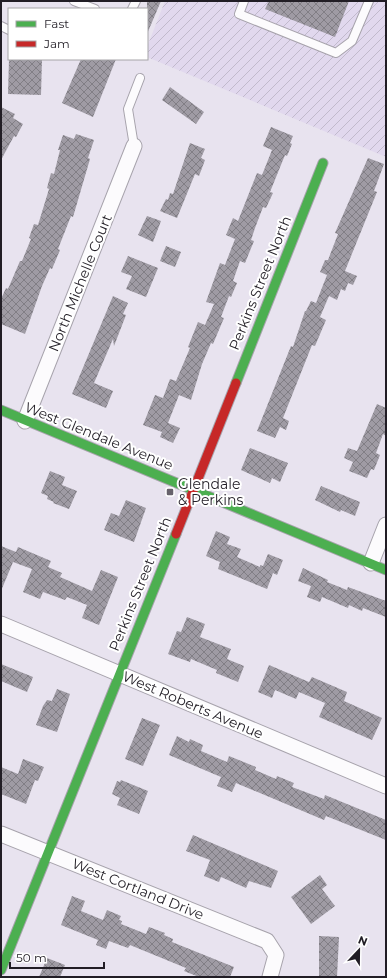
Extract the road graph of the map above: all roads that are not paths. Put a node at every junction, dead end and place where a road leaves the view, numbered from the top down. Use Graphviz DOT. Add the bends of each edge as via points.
graph roads {
  1 [pos="74,1"];
  2 [pos="244,1"];
  3 [pos="369,1"];
  4 [pos="92,8"];
  5 [pos="140,78"];
  6 [pos="134,146"];
  7 [pos="323,163"];
  8 [pos="1,410"];
  9 [pos="25,420"];
  10 [pos="194,490"];
  11 [pos="386,525"];
  12 [pos="371,563"];
  13 [pos="386,570"];
  14 [pos="1,624"];
  15 [pos="119,674"];
  16 [pos="386,786"];
  17 [pos="1,834"];
  18 [pos="49,852"];
  19 [pos="1,970"];
  20 [pos="270,977"];
  1 -- 4 [label="lane"];
  2 -- 3 [label="lane" via="239,14 336,53 352,41"];
  5 -- 6 [label="lane" via="128,109"];
  6 -- 9 [label="street, North Michelle Court"];
  7 -- 10 [label="street, Perkins Street North"];
  8 -- 9 [label="street, West Glendale Avenue"];
  9 -- 10 [label="street, West Glendale Avenue"];
  10 -- 12 [label="street, West Glendale Avenue"];
  10 -- 15 [label="street, Perkins Street North"];
  11 -- 12 [label="street"];
  12 -- 13 [label="street, West Glendale Avenue"];
  14 -- 15 [label="street, West Roberts Avenue"];
  15 -- 16 [label="street, West Roberts Avenue"];
  15 -- 18 [label="street, Perkins Street North"];
  17 -- 18 [label="street, West Cortland Drive"];
  18 -- 19 [label="street, Perkins Street North"];
  18 -- 20 [label="street, West Cortland Drive" via="267,941 276,955"];
}
